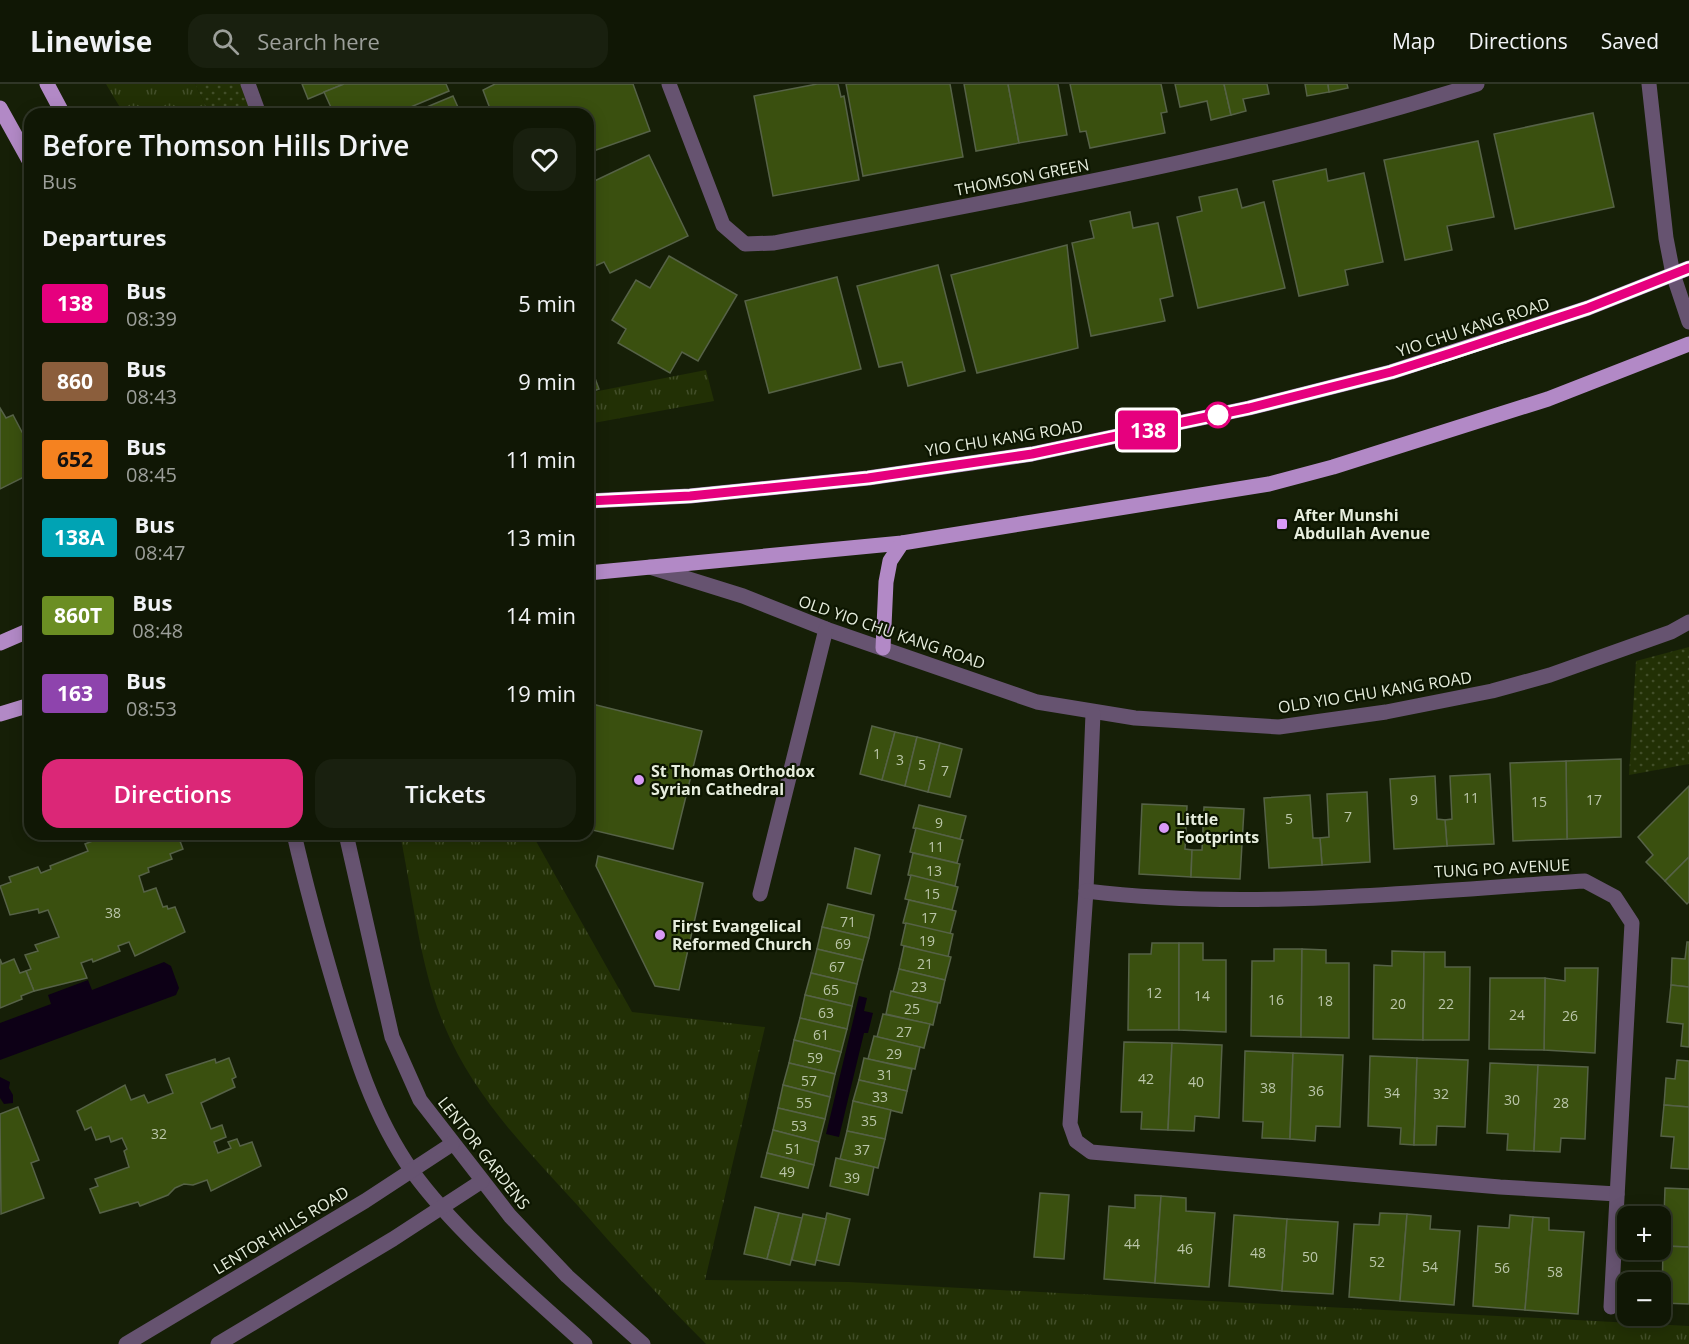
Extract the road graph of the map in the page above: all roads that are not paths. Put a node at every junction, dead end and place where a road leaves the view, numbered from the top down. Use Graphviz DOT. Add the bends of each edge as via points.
graph roads {
  1 [pos="47,84"];
  2 [pos="248,84"];
  3 [pos="669,84"];
  4 [pos="1477,84"];
  5 [pos="1649,84"];
  6 [pos="0,108"];
  7 [pos="60,108"];
  8 [pos="257,108"];
  9 [pos="24,151"];
  10 [pos="1689,268"];
  11 [pos="1673,274"];
  12 [pos="1689,322"];
  13 [pos="1689,344"];
  14 [pos="594,501"];
  15 [pos="902,543"];
  16 [pos="647,566"];
  17 [pos="594,572"];
  18 [pos="1689,622"];
  19 [pos="826,629"];
  20 [pos="24,633"];
  21 [pos="0,643"];
  22 [pos="883,648"];
  23 [pos="24,707"];
  24 [pos="1093,713"];
  25 [pos="0,714"];
  26 [pos="295,840"];
  27 [pos="347,840"];
  28 [pos="1086,891"];
  29 [pos="760,894"];
  30 [pos="452,1144"];
  31 [pos="412,1170"];
  32 [pos="482,1181"];
  33 [pos="1617,1194"];
  34 [pos="442,1208"];
  35 [pos="1611,1307"];
  36 [pos="126,1344"];
  37 [pos="218,1344"];
  38 [pos="585,1344"];
  39 [pos="643,1344"];
  1 -- 7 [label="main road"];
  2 -- 8 [label="street"];
  3 -- 4 [label="street, THOMSON GREEN" via="723,225 745,244 755,244 1148,171 1385,113"];
  5 -- 11 [label="street"];
  6 -- 9 [label="main road"];
  10 -- 11 [label="main road, YIO CHU KANG ROAD"];
  11 -- 12 [label="street"];
  11 -- 14 [label="main road, YIO CHU KANG ROAD" via="1588,308 1391,372 1249,408 1032,454 868,478 690,496"];
  13 -- 15 [label="main road" via="1548,399 1269,484"];
  15 -- 16 [label="main road"];
  15 -- 22 [label="main road" via="890,561 886,582"];
  16 -- 17 [label="main road"];
  16 -- 19 [label="street, OLD YIO CHU KANG ROAD" via="742,596"];
  18 -- 24 [label="street, OLD YIO CHU KANG ROAD" via="1671,632 1538,678 1386,712 1279,728"];
  19 -- 22 [label="street, OLD YIO CHU KANG ROAD"];
  19 -- 29 [label="street"];
  20 -- 21 [label="main road"];
  22 -- 24 [label="street, OLD YIO CHU KANG ROAD" via="1037,702"];
  23 -- 25 [label="main road"];
  24 -- 28 [label="street"];
  26 -- 31 [label="street" via="358,1064 381,1119"];
  27 -- 30 [label="street, LENTOR GARDENS" via="392,1037 420,1100"];
  28 -- 33 [label="street" via="1070,1124 1076,1141 1091,1152"];
  28 -- 33 [label="street, TUNG PO AVENUE" via="1143,898 1267,900 1585,881 1615,897 1632,922"];
  30 -- 31 [label="street, LENTOR HILLS ROAD"];
  30 -- 32 [label="street, LENTOR GARDENS"];
  31 -- 34 [label="street"];
  31 -- 36 [label="street, LENTOR HILLS ROAD"];
  32 -- 34 [label="street"];
  32 -- 39 [label="street, LENTOR GARDENS" via="567,1276"];
  33 -- 35 [label="street, TUNG PO AVENUE"];
  34 -- 37 [label="street"];
  34 -- 38 [label="street"];
}
